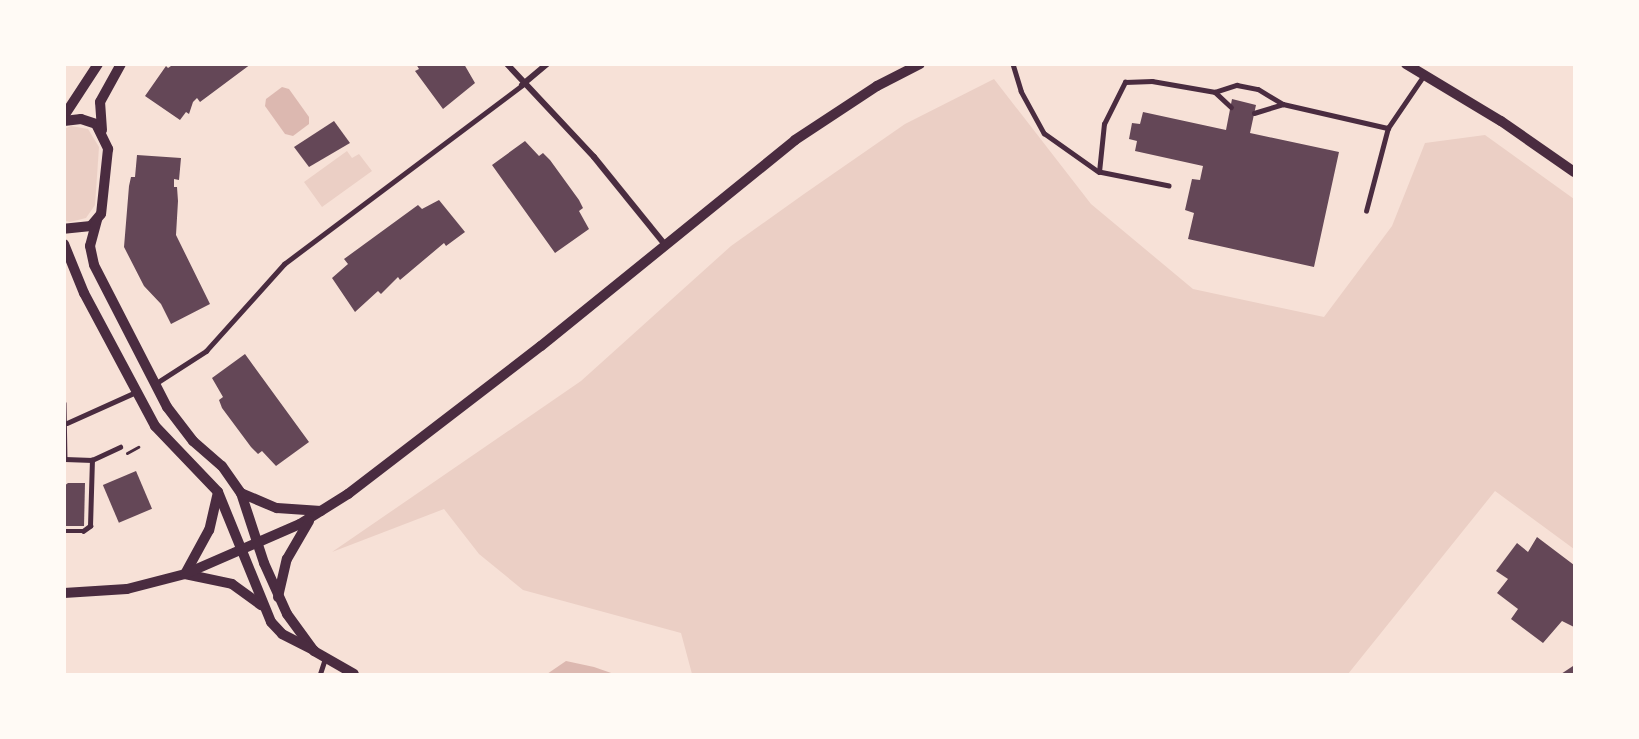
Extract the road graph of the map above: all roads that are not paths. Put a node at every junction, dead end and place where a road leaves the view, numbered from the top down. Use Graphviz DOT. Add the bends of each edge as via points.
graph roads {
  1 [pos="98,64"];
  2 [pos="121,64"];
  3 [pos="507,64"];
  4 [pos="548,64"];
  5 [pos="920,64"];
  6 [pos="1013,64"];
  7 [pos="1406,64"];
  8 [pos="1424,75"];
  9 [pos="522,85"];
  10 [pos="1215,92"];
  11 [pos="1282,104"];
  12 [pos="1231,107"];
  13 [pos="1254,113"];
  14 [pos="64,116"];
  15 [pos="64,122"];
  16 [pos="1388,128"];
  17 [pos="102,130"];
  18 [pos="1099,172"];
  19 [pos="1575,172"];
  20 [pos="1169,186"];
  21 [pos="1366,211"];
  22 [pos="97,220"];
  23 [pos="64,229"];
  24 [pos="64,244"];
  25 [pos="666,246"];
  26 [pos="155,384"];
  27 [pos="136,392"];
  28 [pos="64,404"];
  29 [pos="67,423"];
  30 [pos="120,447"];
  31 [pos="92,460"];
  32 [pos="218,492"];
  33 [pos="241,493"];
  34 [pos="316,514"];
  35 [pos="64,531"];
  36 [pos="258,543"];
  37 [pos="242,550"];
  38 [pos="185,574"];
  39 [pos="64,593"];
  40 [pos="278,597"];
  41 [pos="262,606"];
  42 [pos="314,651"];
  43 [pos="325,659"];
  44 [pos="340,672"];
  45 [pos="320,675"];
  46 [pos="354,675"];
  1 -- 14 [label="street"];
  2 -- 17 [label="street" via="100,102"];
  3 -- 9 [label="street"];
  4 -- 9 [label="street"];
  5 -- 25 [label="street" via="877,86 795,140"];
  6 -- 18 [label="lane" via="1021,91 1044,133"];
  7 -- 8 [label="street"];
  8 -- 16 [label="lane"];
  8 -- 19 [label="street"];
  9 -- 25 [label="street" via="594,157"];
  9 -- 26 [label="lane" via="284,264 206,351"];
  10 -- 11 [label="lane" via="1237,85 1258,89"];
  10 -- 12 [label="lane"];
  10 -- 18 [label="lane" via="1152,81 1125,82 1104,124"];
  11 -- 13 [label="lane"];
  11 -- 16 [label="lane"];
  15 -- 17 [label="street" via="88,120"];
  16 -- 21 [label="lane"];
  17 -- 22 [label="street" via="108,149 104,206"];
  18 -- 20 [label="lane"];
  22 -- 23 [label="street" via="82,230"];
  22 -- 26 [label="street" via="90,246 94,265"];
  24 -- 27 [label="street" via="81,286"];
  25 -- 34 [label="street" via="452,415"];
  26 -- 27 [label="street"];
  26 -- 33 [label="street" via="173,417 222,466"];
  27 -- 29 [label="lane"];
  27 -- 32 [label="street" via="155,426"];
  28 -- 29 [label="lane"];
  29 -- 31 [label="lane" via="64,459"];
  30 -- 31 [label="lane"];
  31 -- 35 [label="lane" via="90,526 86,531"];
  32 -- 37 [label="street"];
  32 -- 38 [label="street" via="209,530"];
  33 -- 34 [label="street" via="277,508"];
  33 -- 36 [label="street"];
  34 -- 36 [label="street"];
  34 -- 40 [label="street" via="287,559"];
  36 -- 37 [label="street"];
  36 -- 40 [label="street"];
  37 -- 38 [label="street"];
  37 -- 41 [label="street"];
  38 -- 39 [label="street" via="127,589"];
  38 -- 41 [label="street" via="231,584"];
  40 -- 42 [label="street"];
  41 -- 42 [label="street" via="282,634"];
  42 -- 43 [label="street"];
  43 -- 44 [label="street"];
  43 -- 45 [label="lane"];
  44 -- 46 [label="street"];
}
